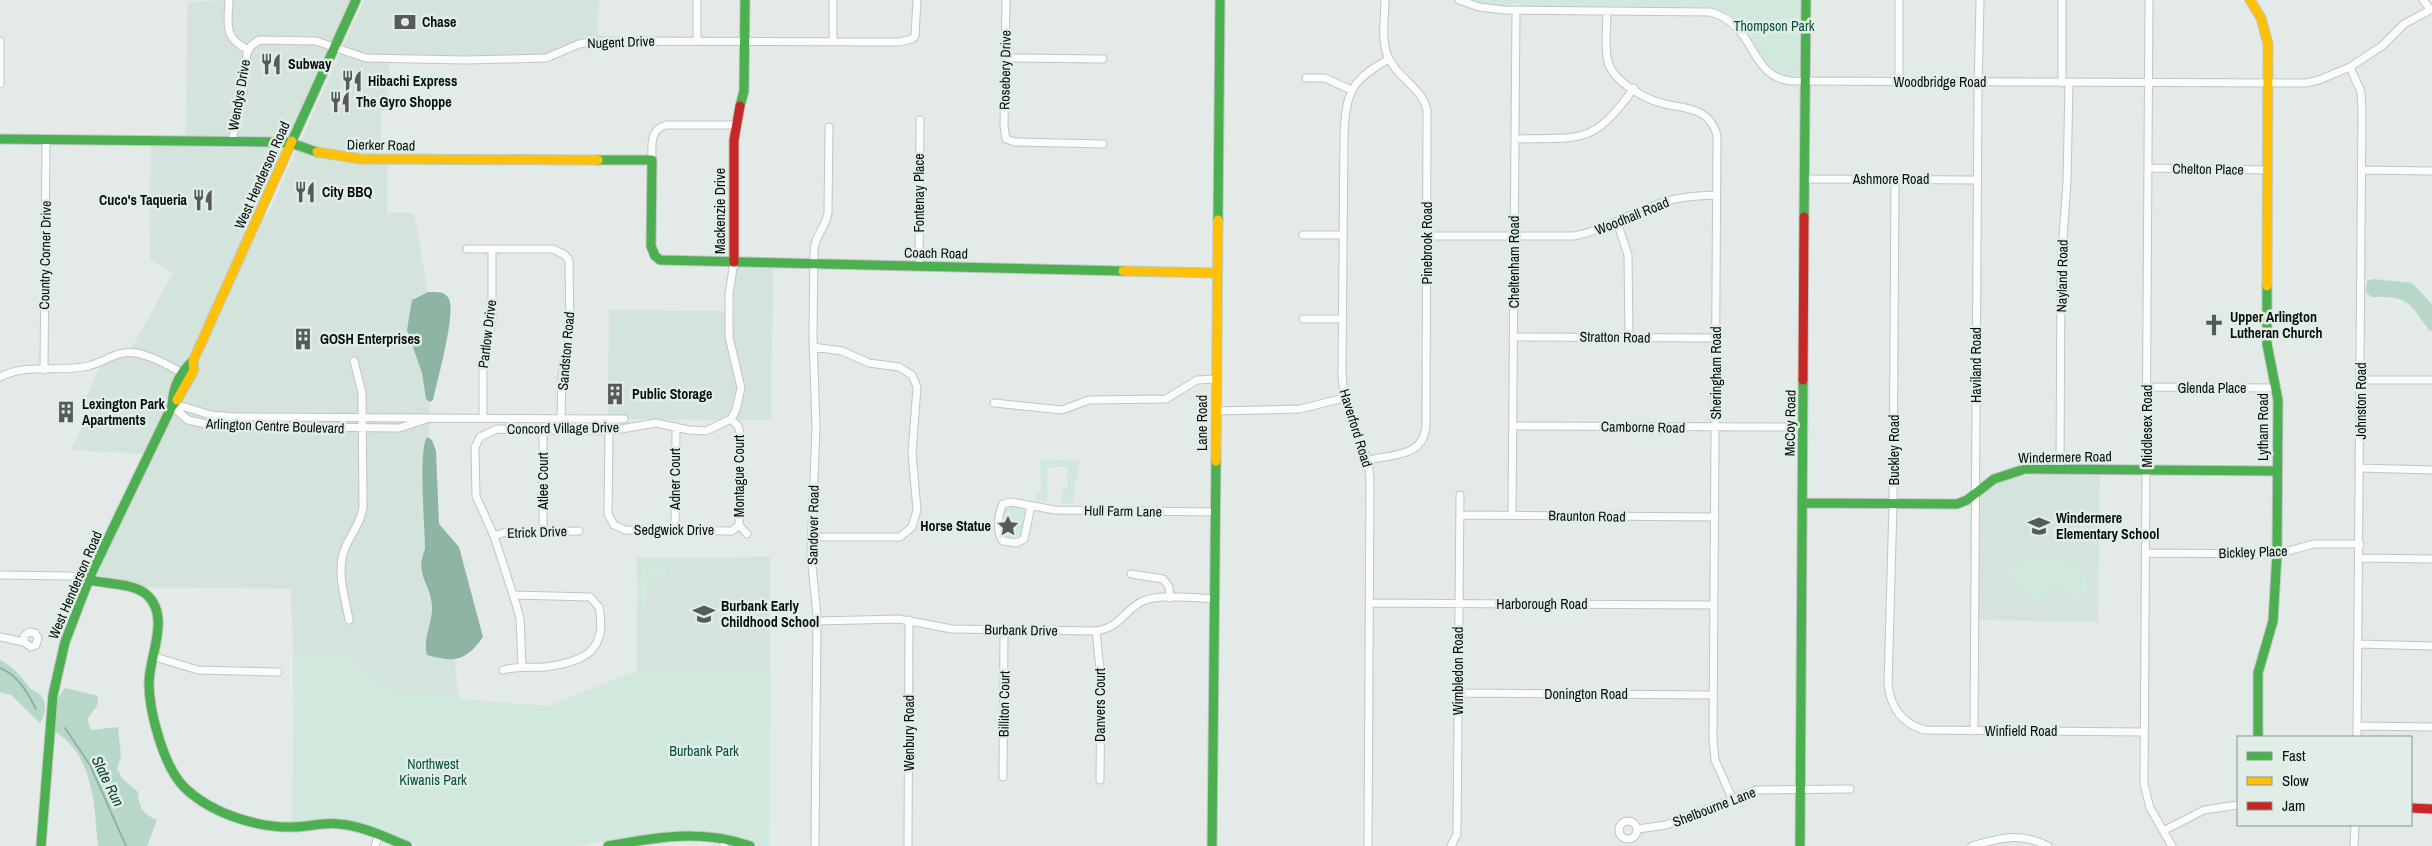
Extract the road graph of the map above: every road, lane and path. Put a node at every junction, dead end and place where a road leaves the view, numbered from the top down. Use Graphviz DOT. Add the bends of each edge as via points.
graph roads {
  1 [pos="229,0"];
  2 [pos="356,0"];
  3 [pos="697,0"];
  4 [pos="745,0"];
  5 [pos="833,0"];
  6 [pos="917,0"];
  7 [pos="1006,0"];
  8 [pos="1220,0"];
  9 [pos="1385,0"];
  10 [pos="1459,0"];
  11 [pos="1806,0"];
  12 [pos="1899,0"];
  13 [pos="1980,0"];
  14 [pos="2062,0"];
  15 [pos="2149,0"];
  16 [pos="2250,0"];
  17 [pos="2423,0"];
  18 [pos="1516,10"];
  19 [pos="2431,10"];
  20 [pos="1607,11"];
  21 [pos="0,40"];
  22 [pos="697,41"];
  23 [pos="744,41"];
  24 [pos="833,42"];
  25 [pos="335,47"];
  26 [pos="248,50"];
  27 [pos="1006,58"];
  28 [pos="1389,59"];
  29 [pos="1103,60"];
  30 [pos="2350,67"];
  31 [pos="1306,78"];
  32 [pos="1806,81"];
  33 [pos="1898,82"];
  34 [pos="1979,82"];
  35 [pos="2065,83"];
  36 [pos="2149,83"];
  37 [pos="0,84"];
  38 [pos="2268,84"];
  39 [pos="1634,88"];
  40 [pos="1351,90"];
  41 [pos="920,120"];
  42 [pos="735,124"];
  43 [pos="829,127"];
  44 [pos="0,139"];
  45 [pos="1515,139"];
  46 [pos="46,140"];
  47 [pos="232,141"];
  48 [pos="292,143"];
  49 [pos="1103,144"];
  50 [pos="652,160"];
  51 [pos="2148,168"];
  52 [pos="2268,170"];
  53 [pos="2362,170"];
  54 [pos="2432,172"];
  55 [pos="1805,178"];
  56 [pos="1896,180"];
  57 [pos="1978,180"];
  58 [pos="1716,195"];
  59 [pos="1617,222"];
  60 [pos="1303,235"];
  61 [pos="1343,235"];
  62 [pos="1427,236"];
  63 [pos="1514,236"];
  64 [pos="467,249"];
  65 [pos="492,249"];
  66 [pos="734,262"];
  67 [pos="814,263"];
  68 [pos="919,266"];
  69 [pos="1217,273"];
  70 [pos="1303,318"];
  71 [pos="1343,319"];
  72 [pos="1513,337"];
  73 [pos="1629,338"];
  74 [pos="1716,338"];
  75 [pos="813,347"];
  76 [pos="193,361"];
  77 [pos="354,361"];
  78 [pos="44,370"];
  79 [pos="182,373"];
  80 [pos="0,377"];
  81 [pos="1216,379"];
  82 [pos="2361,380"];
  83 [pos="2432,380"];
  84 [pos="2147,387"];
  85 [pos="2277,388"];
  86 [pos="1344,398"];
  87 [pos="994,403"];
  88 [pos="172,406"];
  89 [pos="1216,411"];
  90 [pos="363,418"];
  91 [pos="429,418"];
  92 [pos="482,418"];
  93 [pos="561,419"];
  94 [pos="624,419"];
  95 [pos="731,419"];
  96 [pos="1513,426"];
  97 [pos="676,427"];
  98 [pos="1804,427"];
  99 [pos="1715,428"];
  100 [pos="364,429"];
  101 [pos="543,430"];
  102 [pos="609,431"];
  103 [pos="1369,460"];
  104 [pos="2360,468"];
  105 [pos="2060,469"];
  106 [pos="2146,470"];
  107 [pos="2432,470"];
  108 [pos="2277,471"];
  109 [pos="1975,494"];
  110 [pos="1460,495"];
  111 [pos="1803,503"];
  112 [pos="1893,504"];
  113 [pos="1031,506"];
  114 [pos="1215,512"];
  115 [pos="1460,515"];
  116 [pos="1512,515"];
  117 [pos="1714,517"];
  118 [pos="740,525"];
  119 [pos="675,530"];
  120 [pos="543,531"];
  121 [pos="579,531"];
  122 [pos="747,534"];
  123 [pos="494,536"];
  124 [pos="811,537"];
  125 [pos="2360,544"];
  126 [pos="2146,553"];
  127 [pos="2277,554"];
  128 [pos="2360,558"];
  129 [pos="2432,559"];
  130 [pos="1131,574"];
  131 [pos="0,575"];
  132 [pos="89,580"];
  133 [pos="513,595"];
  134 [pos="1170,598"];
  135 [pos="1215,599"];
  136 [pos="1369,603"];
  137 [pos="1459,604"];
  138 [pos="1714,605"];
  139 [pos="349,620"];
  140 [pos="909,620"];
  141 [pos="817,621"];
  142 [pos="1004,630"];
  143 [pos="1096,631"];
  144 [pos="0,637"];
  145 [pos="24,642"];
  146 [pos="2358,644"];
  147 [pos="2432,646"];
  148 [pos="155,657"];
  149 [pos="522,666"];
  150 [pos="503,670"];
  151 [pos="278,672"];
  152 [pos="1458,693"];
  153 [pos="1713,695"];
  154 [pos="1902,718"];
  155 [pos="2357,726"];
  156 [pos="2432,727"];
  157 [pos="1974,731"];
  158 [pos="2144,732"];
  159 [pos="2258,736"];
  160 [pos="2357,736"];
  161 [pos="1003,777"];
  162 [pos="1100,780"];
  163 [pos="1800,788"];
  164 [pos="1850,789"];
  165 [pos="1732,798"];
  166 [pos="2237,805"];
  167 [pos="2412,808"];
  168 [pos="2432,808"];
  169 [pos="2355,826"];
  170 [pos="1638,829"];
  171 [pos="2163,831"];
  172 [pos="379,836"];
  173 [pos="724,842"];
  174 [pos="41,846"];
  175 [pos="375,846"];
  176 [pos="407,846"];
  177 [pos="608,846"];
  178 [pos="750,846"];
  179 [pos="815,846"];
  180 [pos="908,846"];
  181 [pos="1212,846"];
  182 [pos="1368,846"];
  183 [pos="1451,846"];
  184 [pos="1800,846"];
  185 [pos="1972,846"];
  186 [pos="2048,846"];
  187 [pos="2172,846"];
  188 [pos="2354,846"];
  1 -- 26 [label="street, Wendys Drive" via="229,34 234,42"];
  2 -- 25 [label="street, West Henderson Road"];
  3 -- 22 [label="street"];
  4 -- 23 [label="street, Mackenzie Drive"];
  5 -- 24 [label="street"];
  6 -- 24 [label="street, Nugent Drive" via="917,31 912,39 900,42"];
  7 -- 27 [label="street, Rosebery Drive"];
  8 -- 69 [label="street, Lane Road"];
  9 -- 28 [label="street" via="1385,42"];
  10 -- 18 [label="street, Woodbridge Road" via="1479,7"];
  11 -- 32 [label="street, McCoy Road"];
  12 -- 33 [label="street"];
  13 -- 34 [label="street, Haviland Road"];
  14 -- 35 [label="street, Nayland Road"];
  15 -- 36 [label="street, Middlesex Road"];
  16 -- 38 [label="street, Lytham Road" via="2267,35"];
  17 -- 19 [label="street"];
  18 -- 20 [label="street, Woodbridge Road"];
  18 -- 45 [label="street, Cheltenham Road"];
  19 -- 30 [label="street, Woodbridge Road" via="2404,24 2382,46"];
  20 -- 32 [label="street, Woodbridge Road" via="1720,14 1743,33 1771,75 1781,80"];
  20 -- 39 [label="street, Sheringham Road" via="1607,60 1615,75"];
  21 -- 37 [label="street"];
  22 -- 23 [label="street, Nugent Drive"];
  22 -- 25 [label="street, Nugent Drive" via="596,41 536,60 371,59"];
  23 -- 24 [label="street, Nugent Drive"];
  23 -- 42 [label="street, Mackenzie Drive" via="744,91"];
  25 -- 26 [label="street, Wendys Drive" via="316,41 264,39 252,44"];
  25 -- 48 [label="street, West Henderson Road"];
  26 -- 47 [label="street, Wendys Drive"];
  27 -- 29 [label="street"];
  27 -- 49 [label="street, Rosebery Drive" via="1006,138 1015,142"];
  28 -- 40 [label="street, Haverford Road" via="1368,70"];
  28 -- 62 [label="street, Pinebrook Road" via="1416,89 1427,110"];
  30 -- 38 [label="street, Woodbridge Road" via="2312,82"];
  30 -- 53 [label="street, Johnston Road" via="2360,86 2362,99"];
  31 -- 40 [label="street" via="1325,78"];
  32 -- 33 [label="street, Woodbridge Road"];
  32 -- 55 [label="street, McCoy Road"];
  33 -- 34 [label="street, Woodbridge Road"];
  34 -- 35 [label="street, Woodbridge Road"];
  34 -- 57 [label="street, Haviland Road"];
  35 -- 36 [label="street, Woodbridge Road"];
  35 -- 105 [label="street, Nayland Road" via="2067,182 2061,265"];
  36 -- 38 [label="street, Woodbridge Road"];
  36 -- 51 [label="street, Middlesex Road"];
  38 -- 52 [label="street, Lytham Road"];
  39 -- 45 [label="street" via="1614,116 1588,134 1569,139"];
  39 -- 58 [label="street, Sheringham Road" via="1654,100 1694,108 1712,122 1717,142"];
  40 -- 61 [label="street, Haverford Road" via="1345,114"];
  41 -- 68 [label="street, Fontenay Place"];
  42 -- 50 [label="street" via="659,127 654,132"];
  42 -- 66 [label="street, Mackenzie Drive"];
  43 -- 67 [label="street, Sandover Road" via="828,212 826,223 815,240"];
  44 -- 46 [label="street, Dierker Road"];
  45 -- 63 [label="street, Cheltenham Road"];
  46 -- 47 [label="street, Dierker Road"];
  46 -- 78 [label="street, Country Corner Drive"];
  47 -- 48 [label="street, Dierker Road"];
  48 -- 50 [label="street, Dierker Road" via="346,158"];
  48 -- 76 [label="street, West Henderson Road"];
  50 -- 66 [label="street, Coach Road" via="652,246 655,256 666,261"];
  51 -- 52 [label="street, Chelton Place"];
  51 -- 84 [label="street, Middlesex Road"];
  52 -- 85 [label="street, Lytham Road" via="2267,355"];
  53 -- 54 [label="street"];
  53 -- 82 [label="street, Johnston Road"];
  55 -- 56 [label="street, Ashmore Road"];
  55 -- 98 [label="street, McCoy Road"];
  56 -- 57 [label="street, Ashmore Road"];
  56 -- 112 [label="street, Buckley Road"];
  57 -- 109 [label="street, Haviland Road"];
  58 -- 59 [label="street, Woodhall Road" via="1666,201"];
  58 -- 74 [label="street, Sheringham Road"];
  59 -- 63 [label="street, Woodhall Road" via="1574,236"];
  59 -- 73 [label="street" via="1629,262"];
  60 -- 61 [label="street"];
  61 -- 71 [label="street, Haverford Road"];
  62 -- 63 [label="street, Woodhall Road"];
  62 -- 103 [label="street, Pinebrook Road" via="1426,434 1422,444 1414,449"];
  63 -- 72 [label="street, Cheltenham Road"];
  64 -- 65 [label="street"];
  65 -- 92 [label="street, Partlow Drive" via="492,320 483,371"];
  65 -- 93 [label="street, Sandston Road" via="553,249 566,254 570,267 570,322 562,375"];
  66 -- 67 [label="street, Coach Road"];
  66 -- 95 [label="street, Mackenzie Drive" via="729,294 729,337 741,388"];
  67 -- 68 [label="street, Coach Road"];
  67 -- 75 [label="street, Sandover Road"];
  68 -- 69 [label="street, Coach Road"];
  69 -- 81 [label="street, Lane Road"];
  70 -- 71 [label="street"];
  71 -- 86 [label="street, Haverford Road"];
  72 -- 73 [label="street, Stratton Road"];
  72 -- 96 [label="street, Cheltenham Road"];
  73 -- 74 [label="street, Stratton Road"];
  74 -- 99 [label="street, Sheringham Road"];
  75 -- 124 [label="street, Sandover Road" via="816,426"];
  75 -- 124 [label="street" via="842,351 869,363 899,367 912,376 917,387 912,452 917,510 912,527 900,537"];
  76 -- 79 [label="street, West Henderson Road"];
  76 -- 88 [label="street, West Henderson Road" via="194,370"];
  77 -- 90 [label="street" via="362,392"];
  78 -- 79 [label="street" via="88,366 129,353 154,359"];
  78 -- 80 [label="street" via="16,371"];
  79 -- 88 [label="street, West Henderson Road" via="172,391"];
  81 -- 87 [label="street" via="1197,380 1166,399 1089,400 1062,410"];
  81 -- 89 [label="street, Lane Road"];
  82 -- 83 [label="street"];
  82 -- 104 [label="street, Johnston Road"];
  84 -- 85 [label="street, Glenda Place"];
  84 -- 106 [label="street, Middlesex Road"];
  85 -- 108 [label="street, Lytham Road"];
  86 -- 89 [label="street" via="1300,409"];
  86 -- 103 [label="street, Haverford Road"];
  88 -- 90 [label="street, Arlington Centre Boulevard" via="235,417"];
  88 -- 100 [label="street, Arlington Centre Boulevard" via="188,420 215,426"];
  88 -- 132 [label="street, West Henderson Road"];
  89 -- 114 [label="street, Lane Road"];
  90 -- 91 [label="street, Arlington Centre Boulevard"];
  90 -- 100 [label="street"];
  91 -- 92 [label="street, Arlington Centre Boulevard"];
  91 -- 100 [label="street, Arlington Centre Boulevard" via="406,427"];
  92 -- 93 [label="street, Arlington Centre Boulevard"];
  93 -- 94 [label="street, Arlington Centre Boulevard"];
  95 -- 97 [label="street, Concord Village Drive" via="706,431"];
  95 -- 118 [label="street, Montague Court" via="741,436"];
  96 -- 99 [label="street, Camborne Road"];
  96 -- 116 [label="street, Cheltenham Road"];
  97 -- 102 [label="street, Concord Village Drive" via="651,423"];
  97 -- 119 [label="street, Adner Court"];
  98 -- 99 [label="street, Camborne Road"];
  98 -- 111 [label="street, McCoy Road"];
  99 -- 117 [label="street, Sheringham Road"];
  100 -- 139 [label="street" via="362,515 342,559"];
  101 -- 102 [label="street, Concord Village Drive"];
  101 -- 120 [label="street, Atlee Court"];
  101 -- 123 [label="street, Concord Village Drive" via="497,429 486,433 478,442 476,496"];
  102 -- 119 [label="street, Sedgwick Drive" via="608,514 611,521 625,530"];
  103 -- 136 [label="street, Haverford Road"];
  104 -- 107 [label="street"];
  104 -- 125 [label="street, Johnston Road"];
  105 -- 106 [label="street, Windermere Road"];
  105 -- 109 [label="street, Windermere Road" via="2011,471 1989,481"];
  106 -- 108 [label="street, Windermere Road"];
  106 -- 126 [label="street, Middlesex Road"];
  108 -- 127 [label="street, Lytham Road"];
  109 -- 112 [label="street, Windermere Road" via="1957,504"];
  109 -- 157 [label="street, Haviland Road"];
  110 -- 115 [label="street, Wimbledon Road"];
  111 -- 112 [label="street, Windermere Road"];
  111 -- 163 [label="street, McCoy Road"];
  112 -- 154 [label="street, Buckley Road" via="1888,685 1892,703"];
  113 -- 113 [label="street, Hull Farm Lane" via="1011,502 1003,504 999,512 999,534 1003,541 1016,543 1024,539"];
  113 -- 114 [label="street, Hull Farm Lane" via="1055,510"];
  114 -- 135 [label="street, Lane Road"];
  115 -- 116 [label="street, Braunton Road"];
  115 -- 137 [label="street, Wimbledon Road"];
  116 -- 117 [label="street, Braunton Road"];
  117 -- 138 [label="street, Sheringham Road"];
  118 -- 119 [label="street, Sedgwick Drive" via="732,531"];
  118 -- 122 [label="street, Montague Court"];
  120 -- 121 [label="street, Etrick Drive"];
  120 -- 123 [label="street, Etrick Drive" via="506,532"];
  123 -- 133 [label="street, Concord Village Drive"];
  124 -- 141 [label="street, Sandover Road"];
  125 -- 127 [label="street, Bickley Place" via="2314,544"];
  125 -- 128 [label="street, Johnston Road"];
  126 -- 127 [label="street, Bickley Place"];
  126 -- 158 [label="street, Middlesex Road"];
  127 -- 159 [label="street, Lytham Road" via="2273,621 2258,674"];
  128 -- 129 [label="street"];
  128 -- 146 [label="street, Johnston Road"];
  130 -- 134 [label="street" via="1163,579 1169,587"];
  131 -- 132 [label="street" via="70,576"];
  132 -- 148 [label="street" via="140,591 150,599 157,616"];
  132 -- 174 [label="street, West Henderson Road" via="65,642 55,682"];
  133 -- 149 [label="street, Concord Village Drive" via="520,619"];
  133 -- 149 [label="street" via="590,597 599,607 601,635 597,646 588,654 563,664"];
  134 -- 135 [label="street, Burbank Drive"];
  134 -- 143 [label="street, Burbank Drive" via="1145,600 1112,626"];
  135 -- 181 [label="street, Lane Road"];
  136 -- 137 [label="street, Harborough Road"];
  136 -- 182 [label="street, Haverford Road"];
  137 -- 138 [label="street, Harborough Road"];
  137 -- 152 [label="street, Wimbledon Road"];
  138 -- 153 [label="street, Sheringham Road"];
  140 -- 141 [label="street, Burbank Drive"];
  140 -- 142 [label="street, Burbank Drive" via="952,629"];
  140 -- 180 [label="street, Wenbury Road"];
  141 -- 179 [label="street, Sandover Road"];
  142 -- 143 [label="street, Burbank Drive"];
  142 -- 161 [label="street, Billiton Court"];
  143 -- 162 [label="street, Danvers Court" via="1100,679"];
  144 -- 145 [label="street"];
  146 -- 147 [label="street"];
  146 -- 155 [label="street, Johnston Road"];
  148 -- 151 [label="street" via="198,670"];
  148 -- 172 [label="street" via="150,693 163,746 173,772 193,795 229,813 270,825 300,827 331,823 363,828"];
  149 -- 150 [label="street"];
  152 -- 153 [label="street, Donington Road"];
  152 -- 183 [label="street, Wimbledon Road" via="1457,834"];
  153 -- 165 [label="street, Sheringham Road" via="1714,755"];
  154 -- 157 [label="street, Winfield Road" via="1925,730"];
  155 -- 156 [label="street"];
  155 -- 160 [label="street, Johnston Road"];
  157 -- 158 [label="street, Winfield Road"];
  158 -- 171 [label="street, Middlesex Road" via="2146,797"];
  163 -- 164 [label="street, Shelbourne Lane"];
  163 -- 165 [label="street, Shelbourne Lane" via="1762,789"];
  163 -- 184 [label="street, McCoy Road"];
  165 -- 170 [label="street, Shelbourne Lane" via="1666,825"];
  166 -- 171 [label="street" via="2204,810"];
  167 -- 168 [label="street"];
  169 -- 188 [label="street"];
  171 -- 187 [label="street, Middlesex Road"];
  172 -- 175 [label="street"];
  172 -- 176 [label="street"];
  173 -- 177 [label="street" via="701,835 677,835"];
  173 -- 178 [label="street"];
  185 -- 186 [label="street" via="2014,836"];
}
